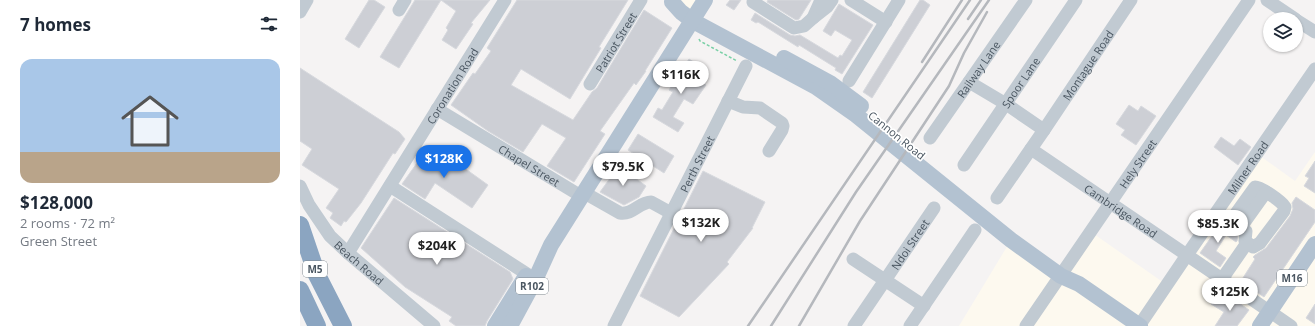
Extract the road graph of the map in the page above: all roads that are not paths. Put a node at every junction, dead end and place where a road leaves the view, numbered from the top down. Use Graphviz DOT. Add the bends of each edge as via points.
graph roads {
  1 [pos="307,0"];
  2 [pos="505,0"];
  3 [pos="640,0"];
  4 [pos="821,0"];
  5 [pos="832,0"];
  6 [pos="851,0"];
  7 [pos="899,0"];
  8 [pos="1026,0"];
  9 [pos="1076,0"];
  10 [pos="1131,0"];
  11 [pos="1249,0"];
  12 [pos="1267,0"];
  13 [pos="671,1"];
  14 [pos="753,2"];
  15 [pos="699,11"];
  16 [pos="300,12"];
  17 [pos="1285,12"];
  18 [pos="813,18"];
  19 [pos="886,22"];
  20 [pos="1303,24"];
  21 [pos="1315,32"];
  22 [pos="743,65"];
  23 [pos="1315,69"];
  24 [pos="849,81"];
  25 [pos="970,82"];
  26 [pos="590,84"];
  27 [pos="728,101"];
  28 [pos="1006,104"];
  29 [pos="437,109"];
  30 [pos="1044,130"];
  31 [pos="930,138"];
  32 [pos="1031,149"];
  33 [pos="769,151"];
  34 [pos="964,165"];
  35 [pos="300,186"];
  36 [pos="390,186"];
  37 [pos="582,194"];
  38 [pos="997,198"];
  39 [pos="1111,203"];
  40 [pos="934,208"];
  41 [pos="671,213"];
  42 [pos="300,224"];
  43 [pos="976,230"];
  44 [pos="1247,243"];
  45 [pos="1315,244"];
  46 [pos="551,245"];
  47 [pos="348,253"];
  48 [pos="1187,255"];
  49 [pos="853,259"];
  50 [pos="300,261"];
  51 [pos="1063,273"];
  52 [pos="527,274"];
  53 [pos="1222,279"];
  54 [pos="885,280"];
  55 [pos="300,290"];
  56 [pos="924,306"];
  57 [pos="1269,312"];
  58 [pos="328,321"];
  59 [pos="434,326"];
  60 [pos="495,326"];
  61 [pos="510,326"];
  62 [pos="614,326"];
  63 [pos="854,326"];
  64 [pos="910,326"];
  65 [pos="1026,326"];
  66 [pos="1140,326"];
  67 [pos="1260,326"];
  68 [pos="1291,326"];
  1 -- 16 [label="street"];
  2 -- 29 [label="street, Coronation Road"];
  3 -- 26 [label="street, Patriot Street"];
  4 -- 18 [label="street"];
  5 -- 18 [label="street"];
  6 -- 19 [label="street"];
  7 -- 19 [label="street"];
  8 -- 25 [label="street, Railway Lane"];
  9 -- 28 [label="street, Spoor Lane"];
  10 -- 30 [label="street, Montague Road"];
  11 -- 39 [label="street, Hely Street"];
  12 -- 17 [label="street"];
  13 -- 15 [label="main road, Cannon Road" via="681,12"];
  14 -- 18 [label="street" via="794,28 804,26"];
  15 -- 37 [label="main road, R102"];
  15 -- 51 [label="main road, Cannon Road" via="724,32 816,87 856,115"];
  19 -- 24 [label="street"];
  20 -- 21 [label="street"];
  22 -- 27 [label="street, Perth Street"];
  23 -- 48 [label="street, Milner Road"];
  25 -- 28 [label="street"];
  25 -- 31 [label="street, Railway Lane"];
  27 -- 33 [label="street" via="743,107 760,108 782,123 782,130"];
  27 -- 41 [label="street, Perth Street"];
  28 -- 30 [label="street"];
  28 -- 34 [label="street, Spoor Lane"];
  29 -- 36 [label="street, Coronation Road"];
  29 -- 37 [label="street, Chapel Street"];
  30 -- 32 [label="street, Montague Road"];
  32 -- 38 [label="street, Montague Road"];
  32 -- 39 [label="street, Cambridge Road"];
  35 -- 47 [label="street, Beach Road" via="309,205 330,236"];
  36 -- 47 [label="street, Coronation Road"];
  36 -- 52 [label="street"];
  37 -- 41 [label="street, Chapel Street" via="620,213 632,212 647,202"];
  37 -- 46 [label="main road, R102"];
  39 -- 48 [label="street, Cambridge Road"];
  39 -- 51 [label="street, Hely Street"];
  40 -- 54 [label="street, Ndoi Street"];
  41 -- 62 [label="street, Perth Street"];
  42 -- 58 [label="highway, M5" via="317,275"];
  43 -- 56 [label="street"];
  44 -- 44 [label="street" via="1246,231 1233,222 1233,217 1254,188 1258,187 1285,207 1260,243 1253,247"];
  44 -- 53 [label="street"];
  45 -- 57 [label="main road, M16"];
  46 -- 52 [label="main road, R102"];
  46 -- 61 [label="main road, R102"];
  47 -- 59 [label="street, Beach Road"];
  48 -- 53 [label="street, Cambridge Road"];
  48 -- 66 [label="street, Milner Road"];
  49 -- 54 [label="street, Ndoi Street"];
  50 -- 58 [label="highway"];
  51 -- 65 [label="street, Hely Street"];
  51 -- 66 [label="main road, Cannon Road"];
  52 -- 60 [label="main road, R102"];
  53 -- 57 [label="street, Cambridge Road"];
  54 -- 56 [label="street, Ndoi Street"];
  54 -- 63 [label="street, Ndoi Street"];
  55 -- 58 [label="highway, M5"];
  56 -- 64 [label="street"];
  57 -- 67 [label="main road, M16"];
  57 -- 68 [label="street, Cambridge Road"];
}
